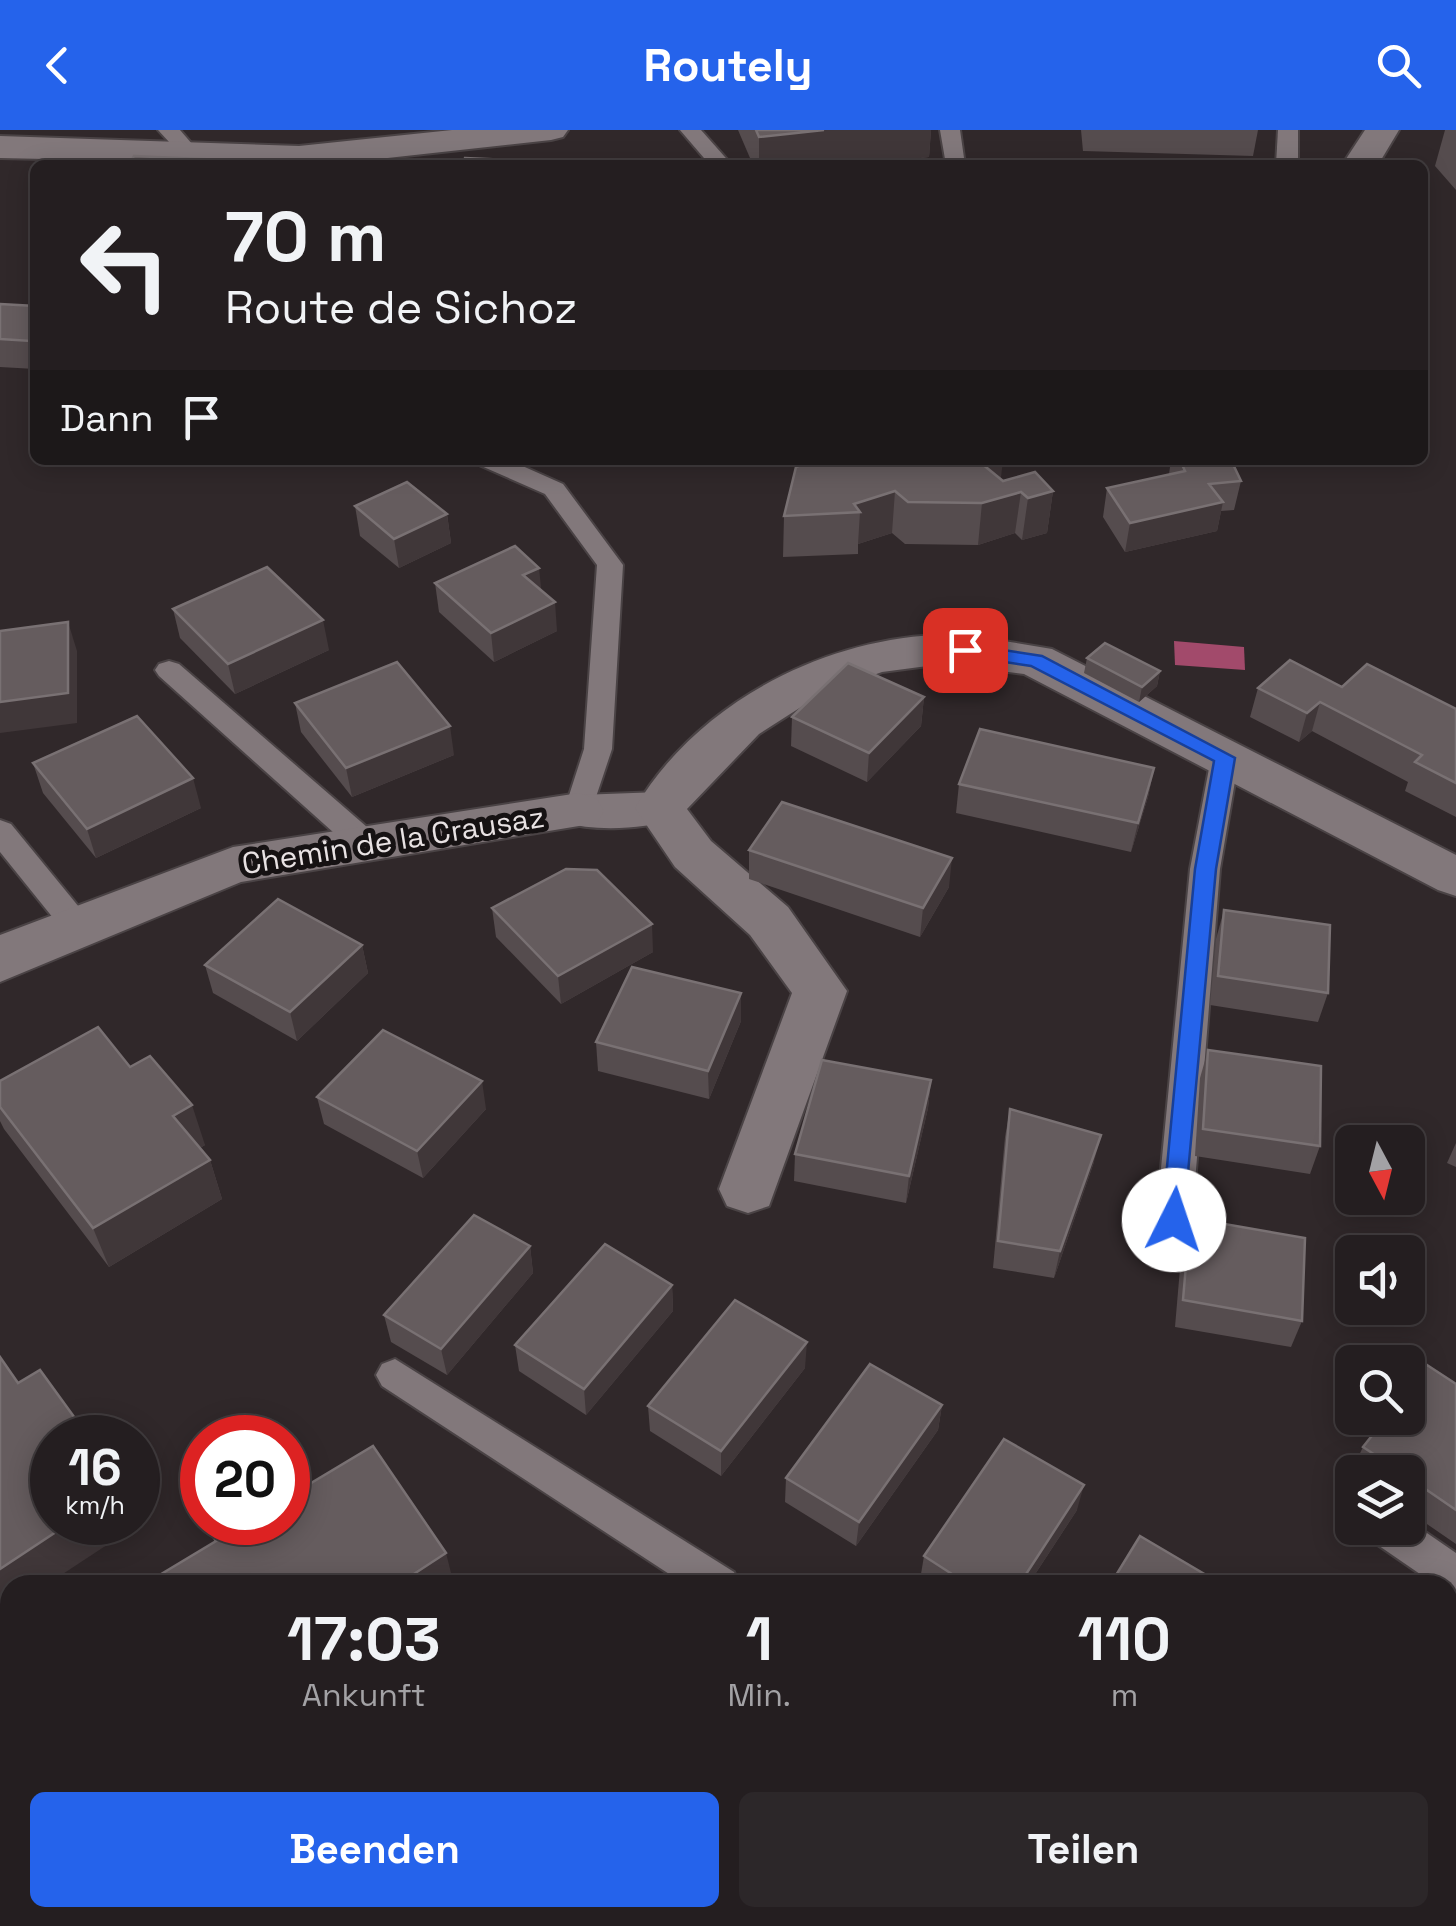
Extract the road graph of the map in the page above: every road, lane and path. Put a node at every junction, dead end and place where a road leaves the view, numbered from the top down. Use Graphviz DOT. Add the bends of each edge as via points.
graph roads {
  1 [pos="551,130"];
  2 [pos="690,130"];
  3 [pos="950,130"];
  4 [pos="1288,130"];
  5 [pos="1382,130"];
  6 [pos="178,141"];
  7 [pos="0,147"];
  8 [pos="717,160"];
  9 [pos="955,160"];
  10 [pos="1287,160"];
  11 [pos="1363,160"];
  12 [pos="499,465"];
  13 [pos="169,670"];
  14 [pos="1224,758"];
  15 [pos="660,808"];
  16 [pos="580,811"];
  17 [pos="0,831"];
  18 [pos="364,842"];
  19 [pos="1456,877"];
  20 [pos="77,926"];
  21 [pos="0,962"];
  22 [pos="748,1189"];
  23 [pos="1174,1220"];
  24 [pos="395,1375"];
  25 [pos="1411,1545"];
  26 [pos="705,1575"];
  27 [pos="1455,1575"];
  1 -- 6 [label="street" via="298,158"];
  2 -- 8 [label="lane"];
  3 -- 9 [label="lane"];
  4 -- 10 [label="lane"];
  5 -- 11 [label="street"];
  6 -- 7 [label="street"];
  12 -- 16 [label="lane" via="554,489 610,565 598,749"];
  13 -- 18 [label="lane"];
  14 -- 15 [label="street" via="1035,660 918,651 799,683 766,702 684,776"];
  14 -- 19 [label="street"];
  14 -- 23 [label="lane" via="1205,869"];
  15 -- 16 [label="street, Chemin de la Crausaz"];
  15 -- 22 [label="street" via="693,854 770,922 820,990"];
  16 -- 18 [label="street, Chemin de la Crausaz"];
  17 -- 20 [label="lane"];
  18 -- 20 [label="street, Chemin de la Crausaz" via="232,865"];
  20 -- 21 [label="street, Chemin de la Crausaz"];
  24 -- 26 [label="lane"];
  25 -- 27 [label="lane"];
}
